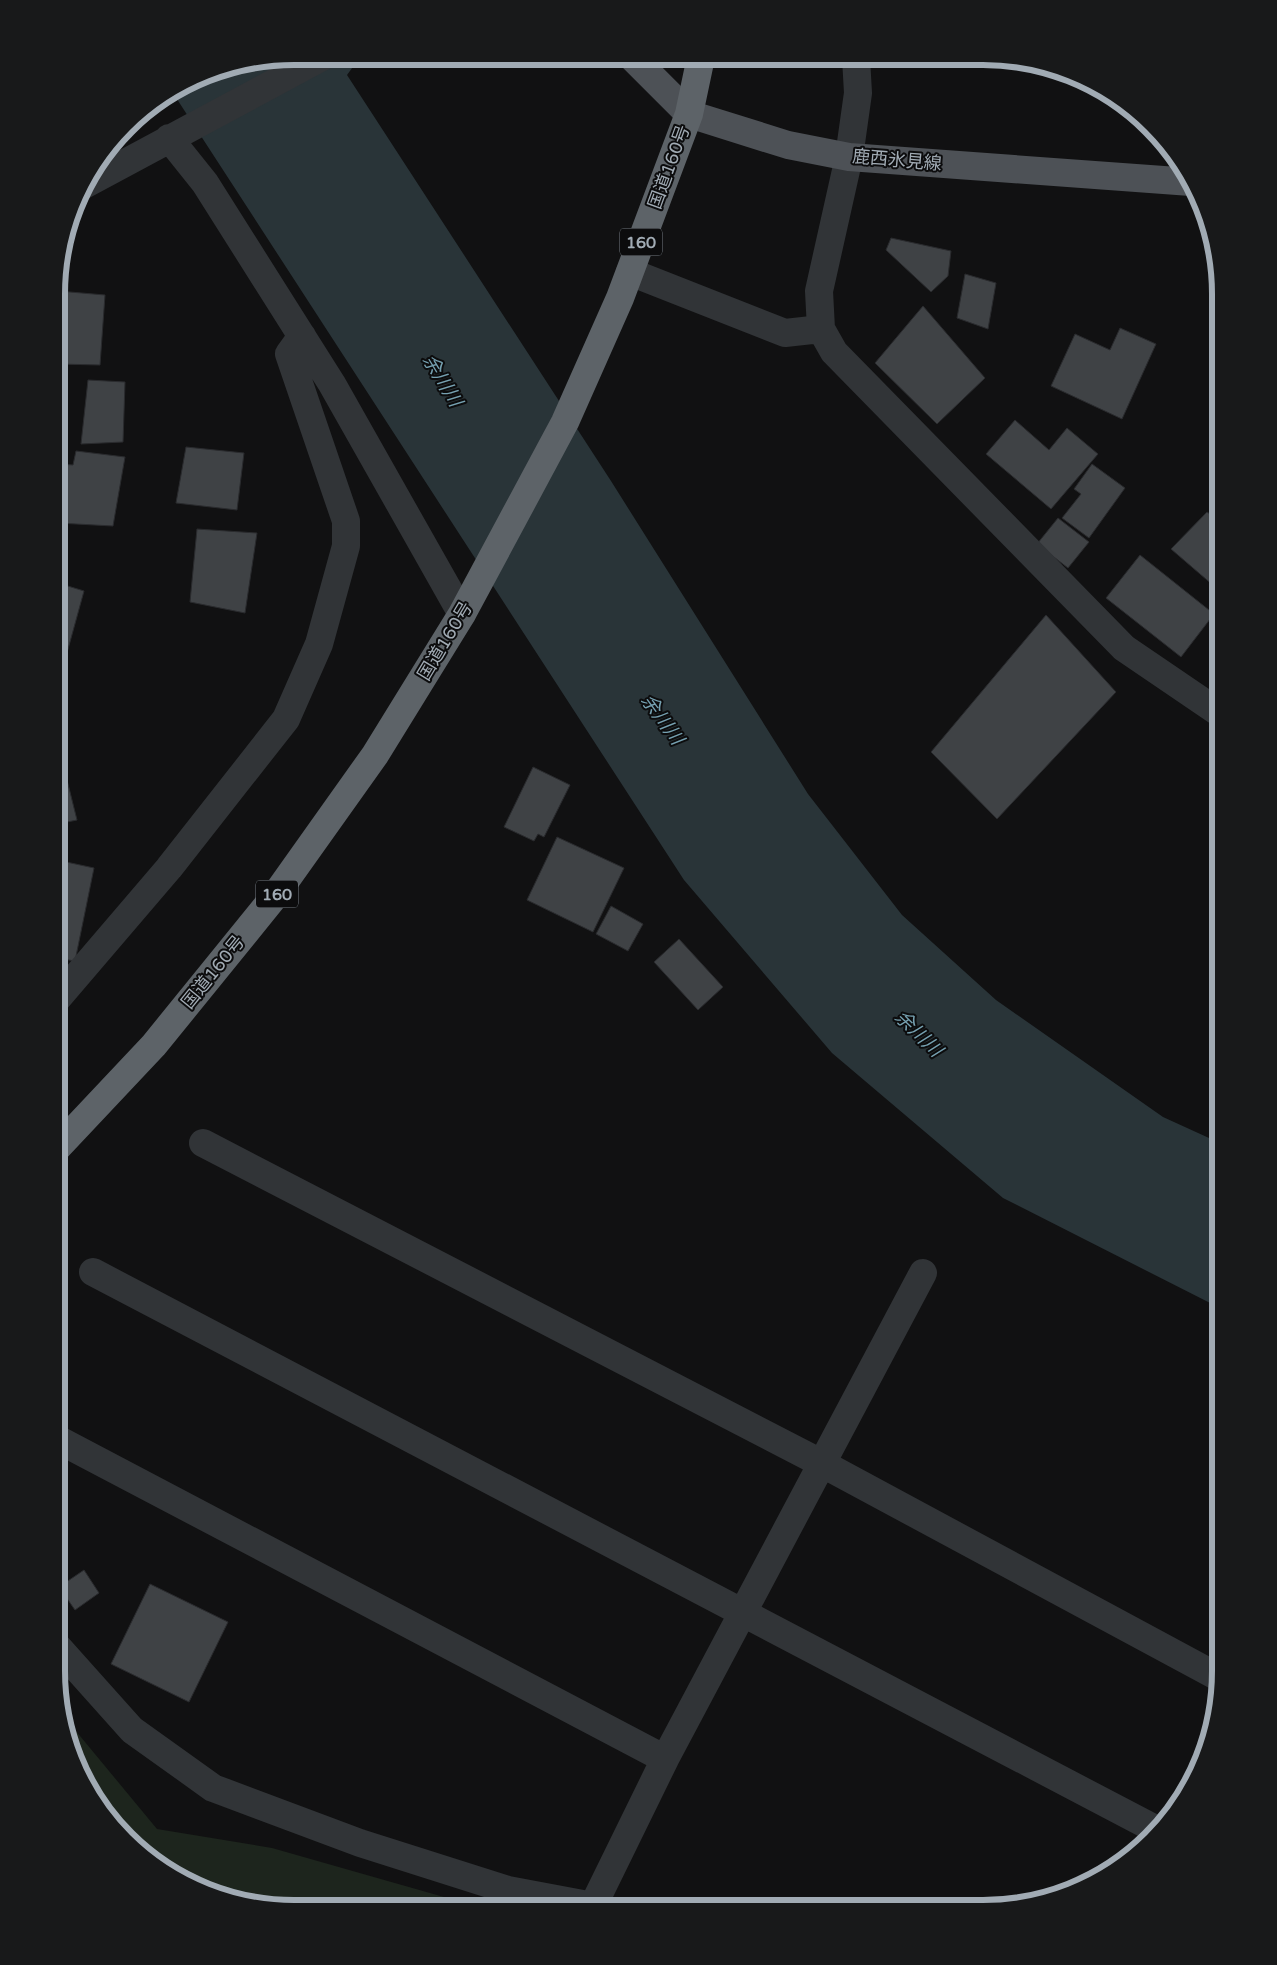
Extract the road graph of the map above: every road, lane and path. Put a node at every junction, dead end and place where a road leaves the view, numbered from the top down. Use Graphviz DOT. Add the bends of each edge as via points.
graph roads {
  1 [pos="307,65"];
  2 [pos="640,65"];
  3 [pos="699,65"];
  4 [pos="856,65"];
  5 [pos="688,114"];
  6 [pos="169,138"];
  7 [pos="849,157"];
  8 [pos="98,178"];
  9 [pos="1182,181"];
  10 [pos="630,272"];
  11 [pos="822,329"];
  12 [pos="302,336"];
  13 [pos="462,614"];
  14 [pos="1212,708"];
  15 [pos="65,990"];
  16 [pos="65,1140"];
  17 [pos="203,1143"];
  18 [pos="93,1272"];
  19 [pos="923,1273"];
  20 [pos="65,1443"];
  21 [pos="821,1463"];
  22 [pos="742,1613"];
  23 [pos="65,1655"];
  24 [pos="1212,1674"];
  25 [pos="664,1758"];
  26 [pos="1151,1827"];
  27 [pos="561,1900"];
  28 [pos="601,1900"];
  1 -- 6 [label="street"];
  2 -- 5 [label="main road, 鹿西氷見線"];
  3 -- 5 [label="highway, 国道160号 / 160"];
  4 -- 7 [label="street" via="858,93"];
  5 -- 7 [label="main road, 鹿西氷見線" via="788,145"];
  5 -- 10 [label="highway, 国道160号 / 160"];
  6 -- 8 [label="street"];
  6 -- 12 [label="street" via="206,183"];
  7 -- 9 [label="main road, 鹿西氷見線"];
  7 -- 11 [label="street" via="819,291"];
  10 -- 11 [label="street" via="785,333"];
  10 -- 13 [label="highway, 国道160号 / 160" via="565,422"];
  11 -- 14 [label="street" via="834,352 1124,648"];
  12 -- 13 [label="street"];
  12 -- 15 [label="street" via="289,354 346,521 346,546 320,644 286,719 169,868"];
  13 -- 16 [label="highway, 国道160号 / 160" via="375,755 274,897 154,1045"];
  17 -- 21 [label="street"];
  18 -- 22 [label="street"];
  19 -- 21 [label="street"];
  20 -- 25 [label="street"];
  21 -- 22 [label="street"];
  21 -- 24 [label="street"];
  22 -- 25 [label="street"];
  22 -- 26 [label="street"];
  23 -- 27 [label="street" via="132,1730 213,1788 360,1843 508,1890"];
  25 -- 28 [label="street"];
}
